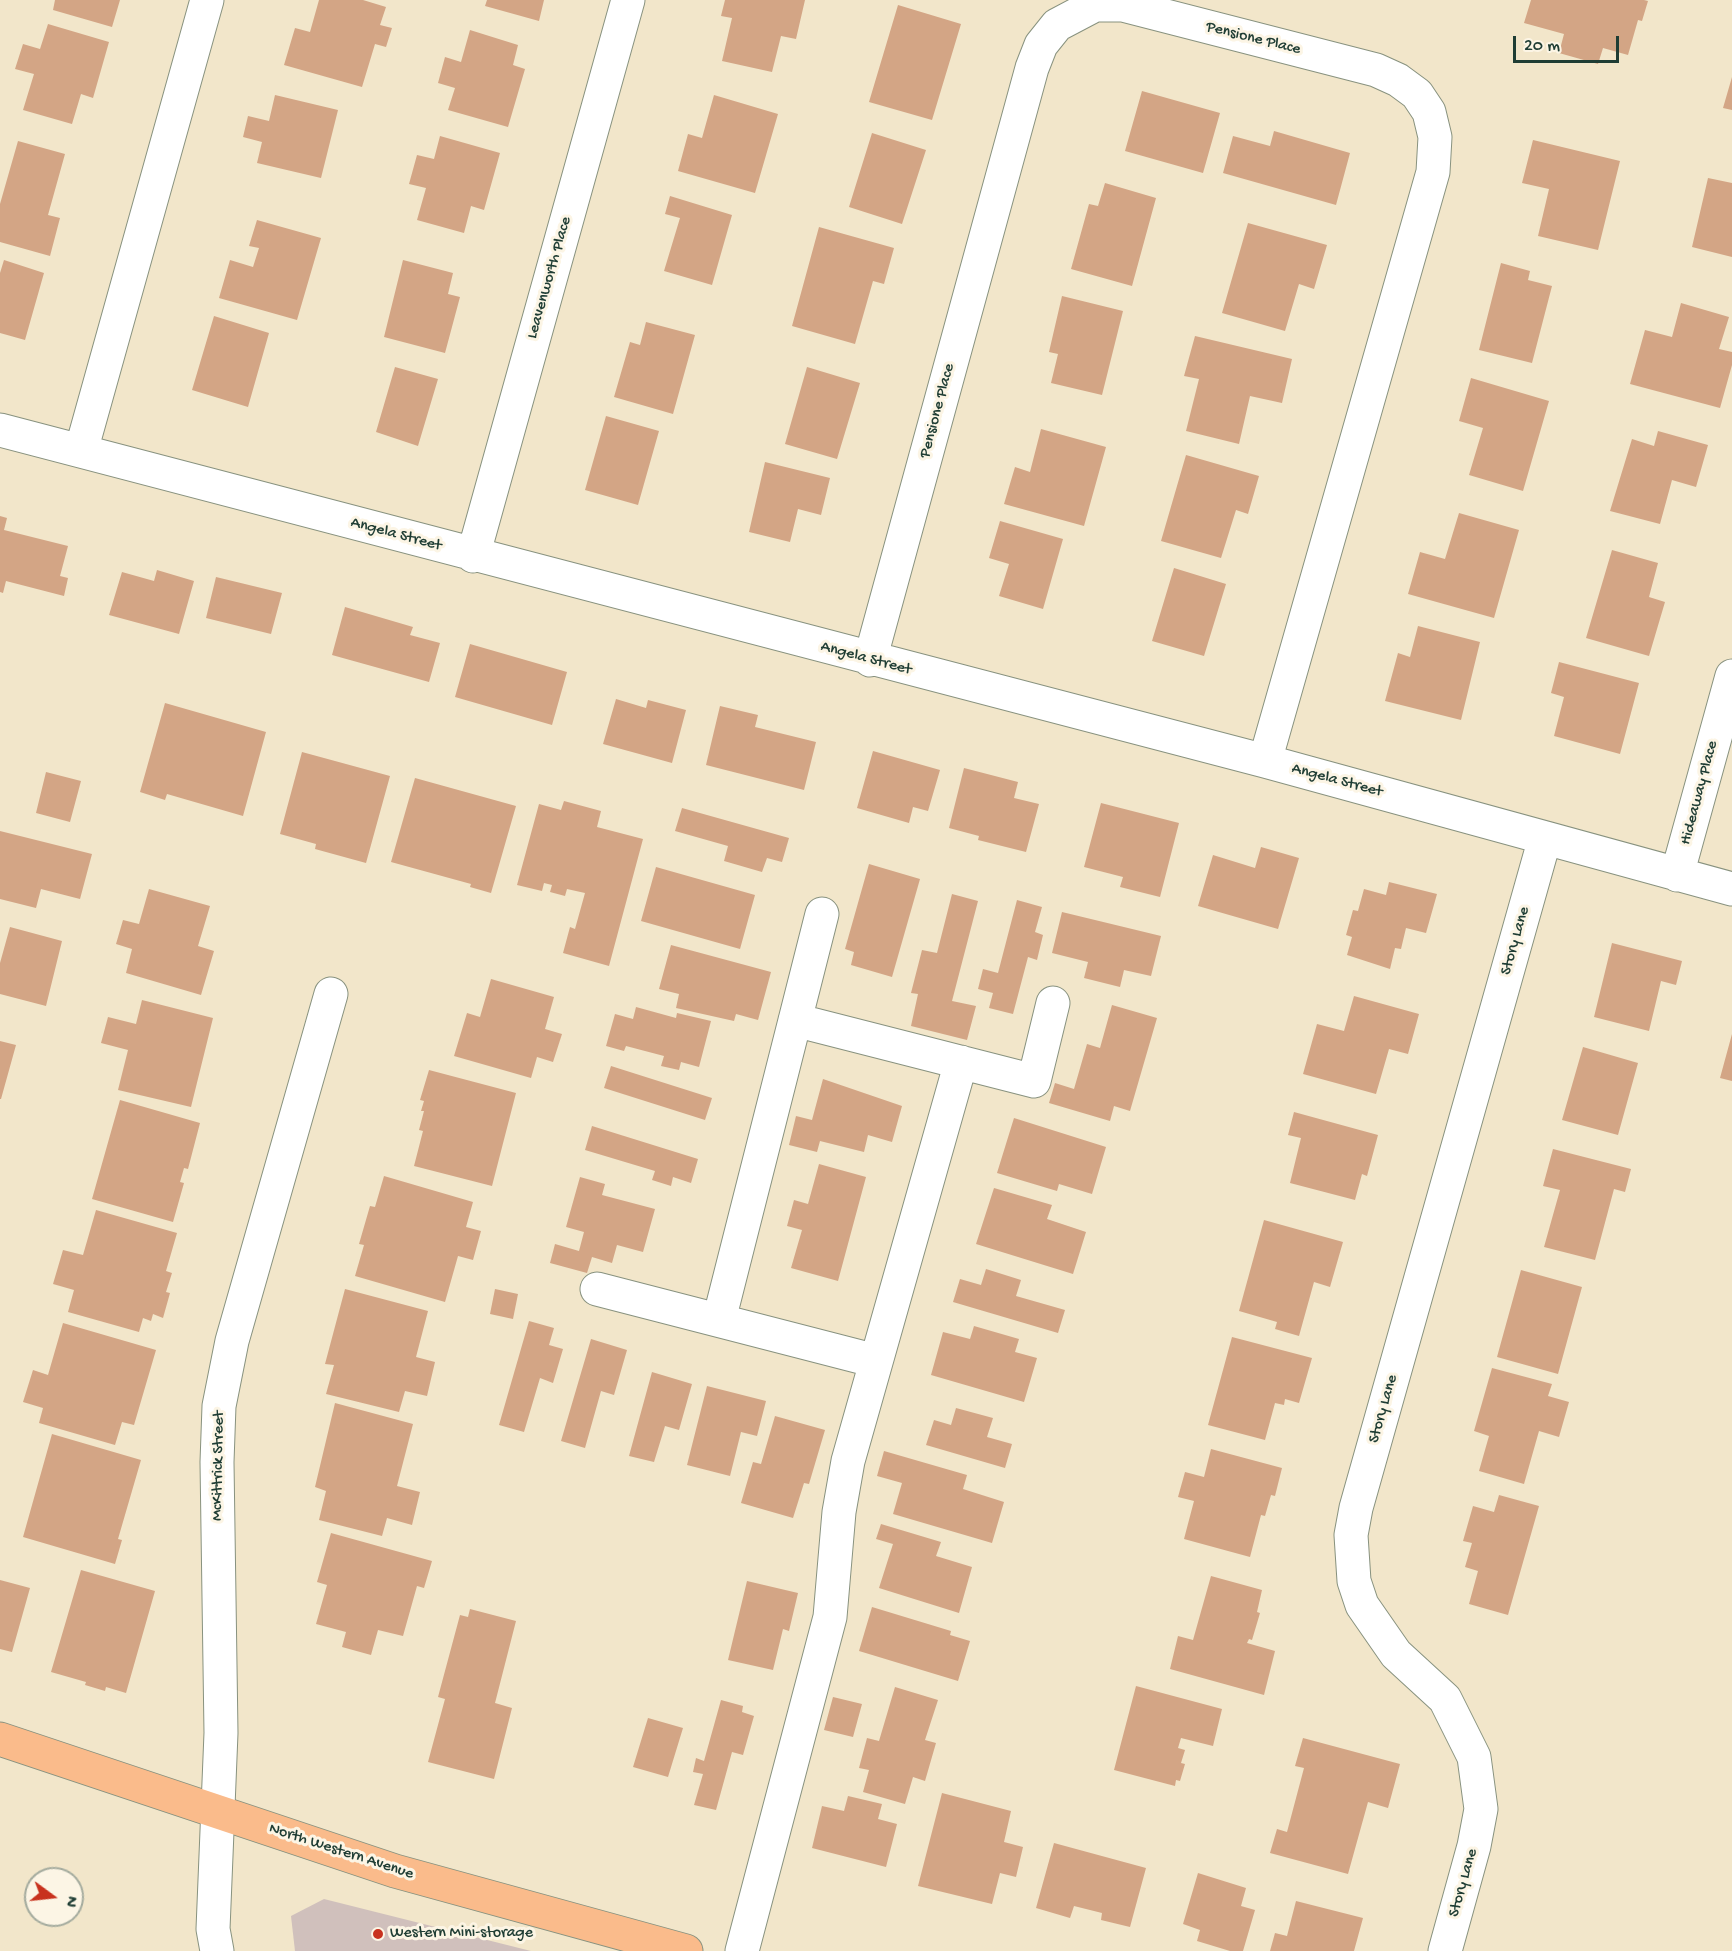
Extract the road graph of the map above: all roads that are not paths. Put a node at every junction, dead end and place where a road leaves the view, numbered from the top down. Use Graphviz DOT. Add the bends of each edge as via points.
graph roads {
  1 [pos="207,0"];
  2 [pos="628,0"];
  3 [pos="0,430"];
  4 [pos="81,451"];
  5 [pos="473,556"];
  6 [pos="870,660"];
  7 [pos="1732,676"];
  8 [pos="1265,761"];
  9 [pos="1545,838"];
  10 [pos="1677,875"];
  11 [pos="1732,888"];
  12 [pos="822,914"];
  13 [pos="330,994"];
  14 [pos="1053,1003"];
  15 [pos="795,1020"];
  16 [pos="961,1062"];
  17 [pos="597,1289"];
  18 [pos="719,1320"];
  19 [pos="876,1361"];
  20 [pos="0,1739"];
  21 [pos="218,1813"];
  22 [pos="217,1951"];
  23 [pos="686,1951"];
  24 [pos="742,1951"];
  25 [pos="1444,1951"];
  1 -- 4 [label="street"];
  2 -- 5 [label="street, Leavenworth Place"];
  3 -- 4 [label="street, Angela Street"];
  4 -- 5 [label="street, Angela Street"];
  5 -- 6 [label="street, Angela Street"];
  6 -- 8 [label="street, Angela Street"];
  6 -- 8 [label="street, Pensione Place" via="1032,68 1041,45 1057,25 1095,5 1123,5 1376,70 1417,94 1429,112 1435,137 1433,172"];
  7 -- 10 [label="street, Hideaway Place"];
  8 -- 9 [label="street, Angela Street"];
  9 -- 10 [label="street, Angela Street"];
  9 -- 25 [label="street, Story Lane" via="1351,1535 1354,1581 1362,1605 1396,1654 1445,1699 1474,1757 1481,1809"];
  10 -- 11 [label="street, Angela Street"];
  12 -- 15 [label="street"];
  13 -- 21 [label="street, McKittrick Street" via="232,1341 219,1407"];
  14 -- 16 [label="street" via="1034,1081"];
  15 -- 16 [label="street"];
  15 -- 18 [label="street"];
  16 -- 19 [label="street"];
  17 -- 18 [label="street"];
  18 -- 19 [label="street"];
  19 -- 24 [label="street" via="848,1461 830,1617"];
  20 -- 21 [label="main road, North Western Avenue"];
  21 -- 22 [label="street, McKittrick Street" via="213,1929"];
  21 -- 23 [label="main road, North Western Avenue" via="395,1871"];
}
